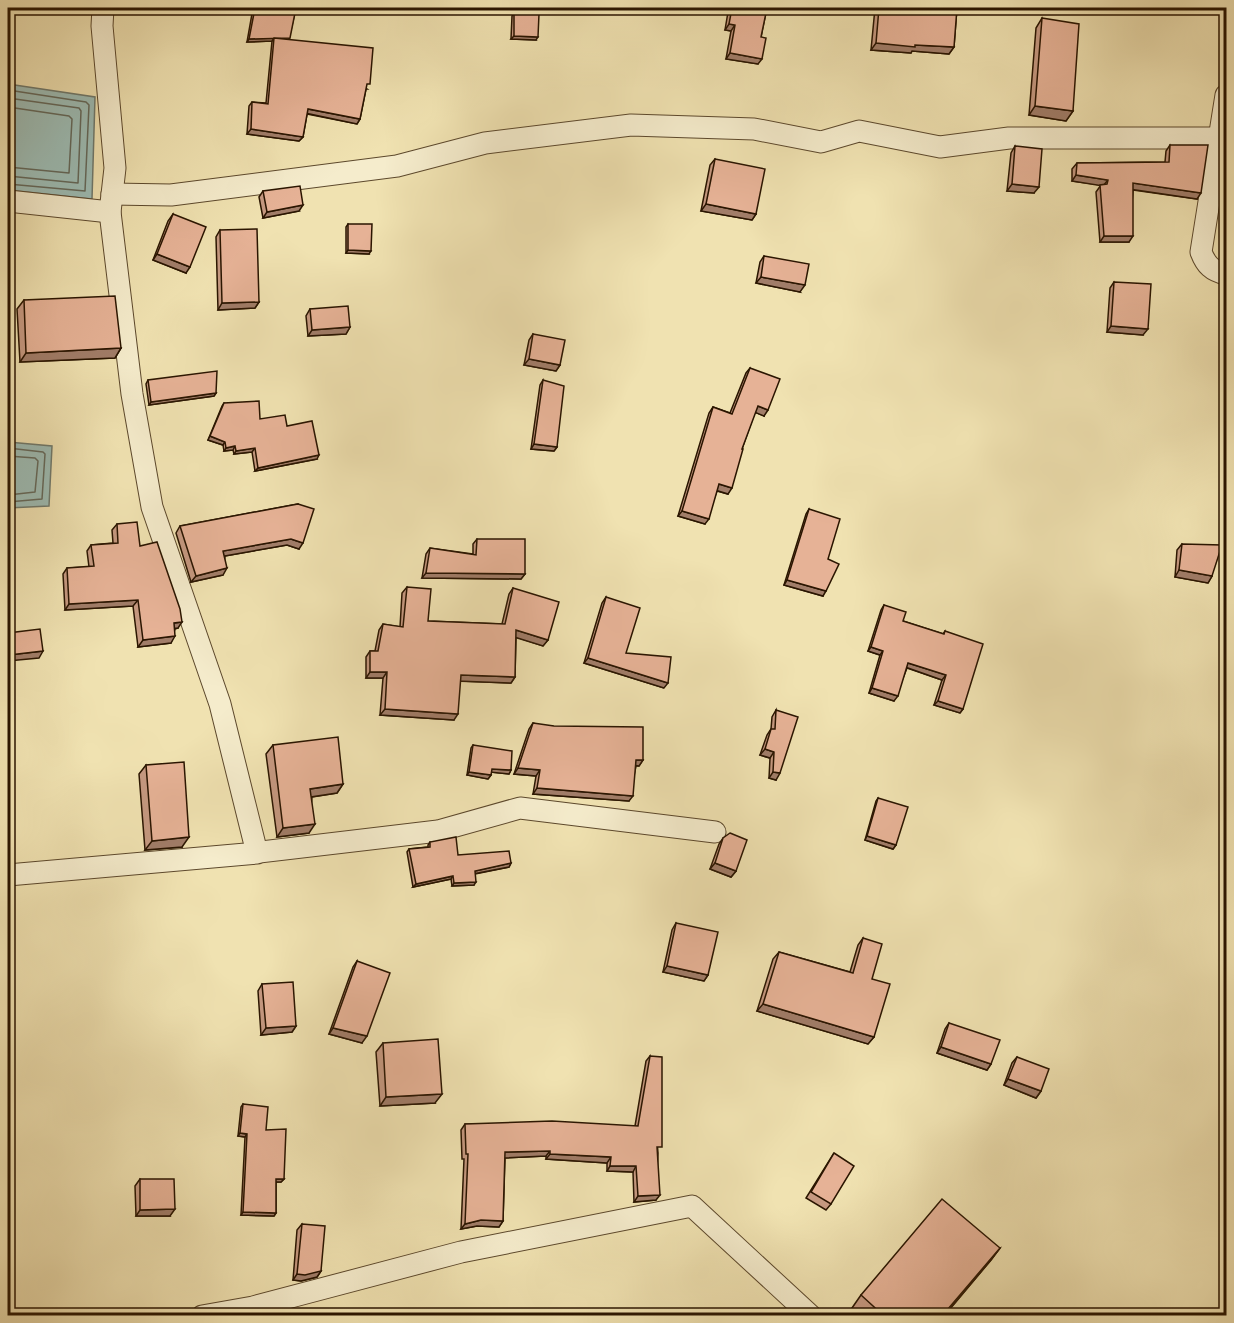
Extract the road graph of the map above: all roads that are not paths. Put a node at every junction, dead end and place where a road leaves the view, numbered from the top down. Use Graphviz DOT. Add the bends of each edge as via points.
graph roads {
  1 [pos="103,8"];
  2 [pos="1227,95"];
  3 [pos="1219,138"];
  4 [pos="8,201"];
  5 [pos="111,203"];
  6 [pos="1227,274"];
  7 [pos="715,832"];
  8 [pos="252,853"];
  9 [pos="8,875"];
  10 [pos="202,1316"];
  11 [pos="811,1316"];
  1 -- 5 [label="street" via="115,168"];
  2 -- 3 [label="street"];
  3 -- 5 [label="street" via="1009,138 940,147 860,131 821,142 754,129 631,125 485,143 397,166"];
  3 -- 6 [label="street" via="1201,252 1206,264"];
  4 -- 5 [label="street"];
  5 -- 8 [label="street" via="132,394 152,507 220,704 257,853"];
  7 -- 8 [label="street" via="520,808 438,831"];
  8 -- 9 [label="street"];
  10 -- 11 [label="street" via="253,1307 461,1252 692,1206"];
}
